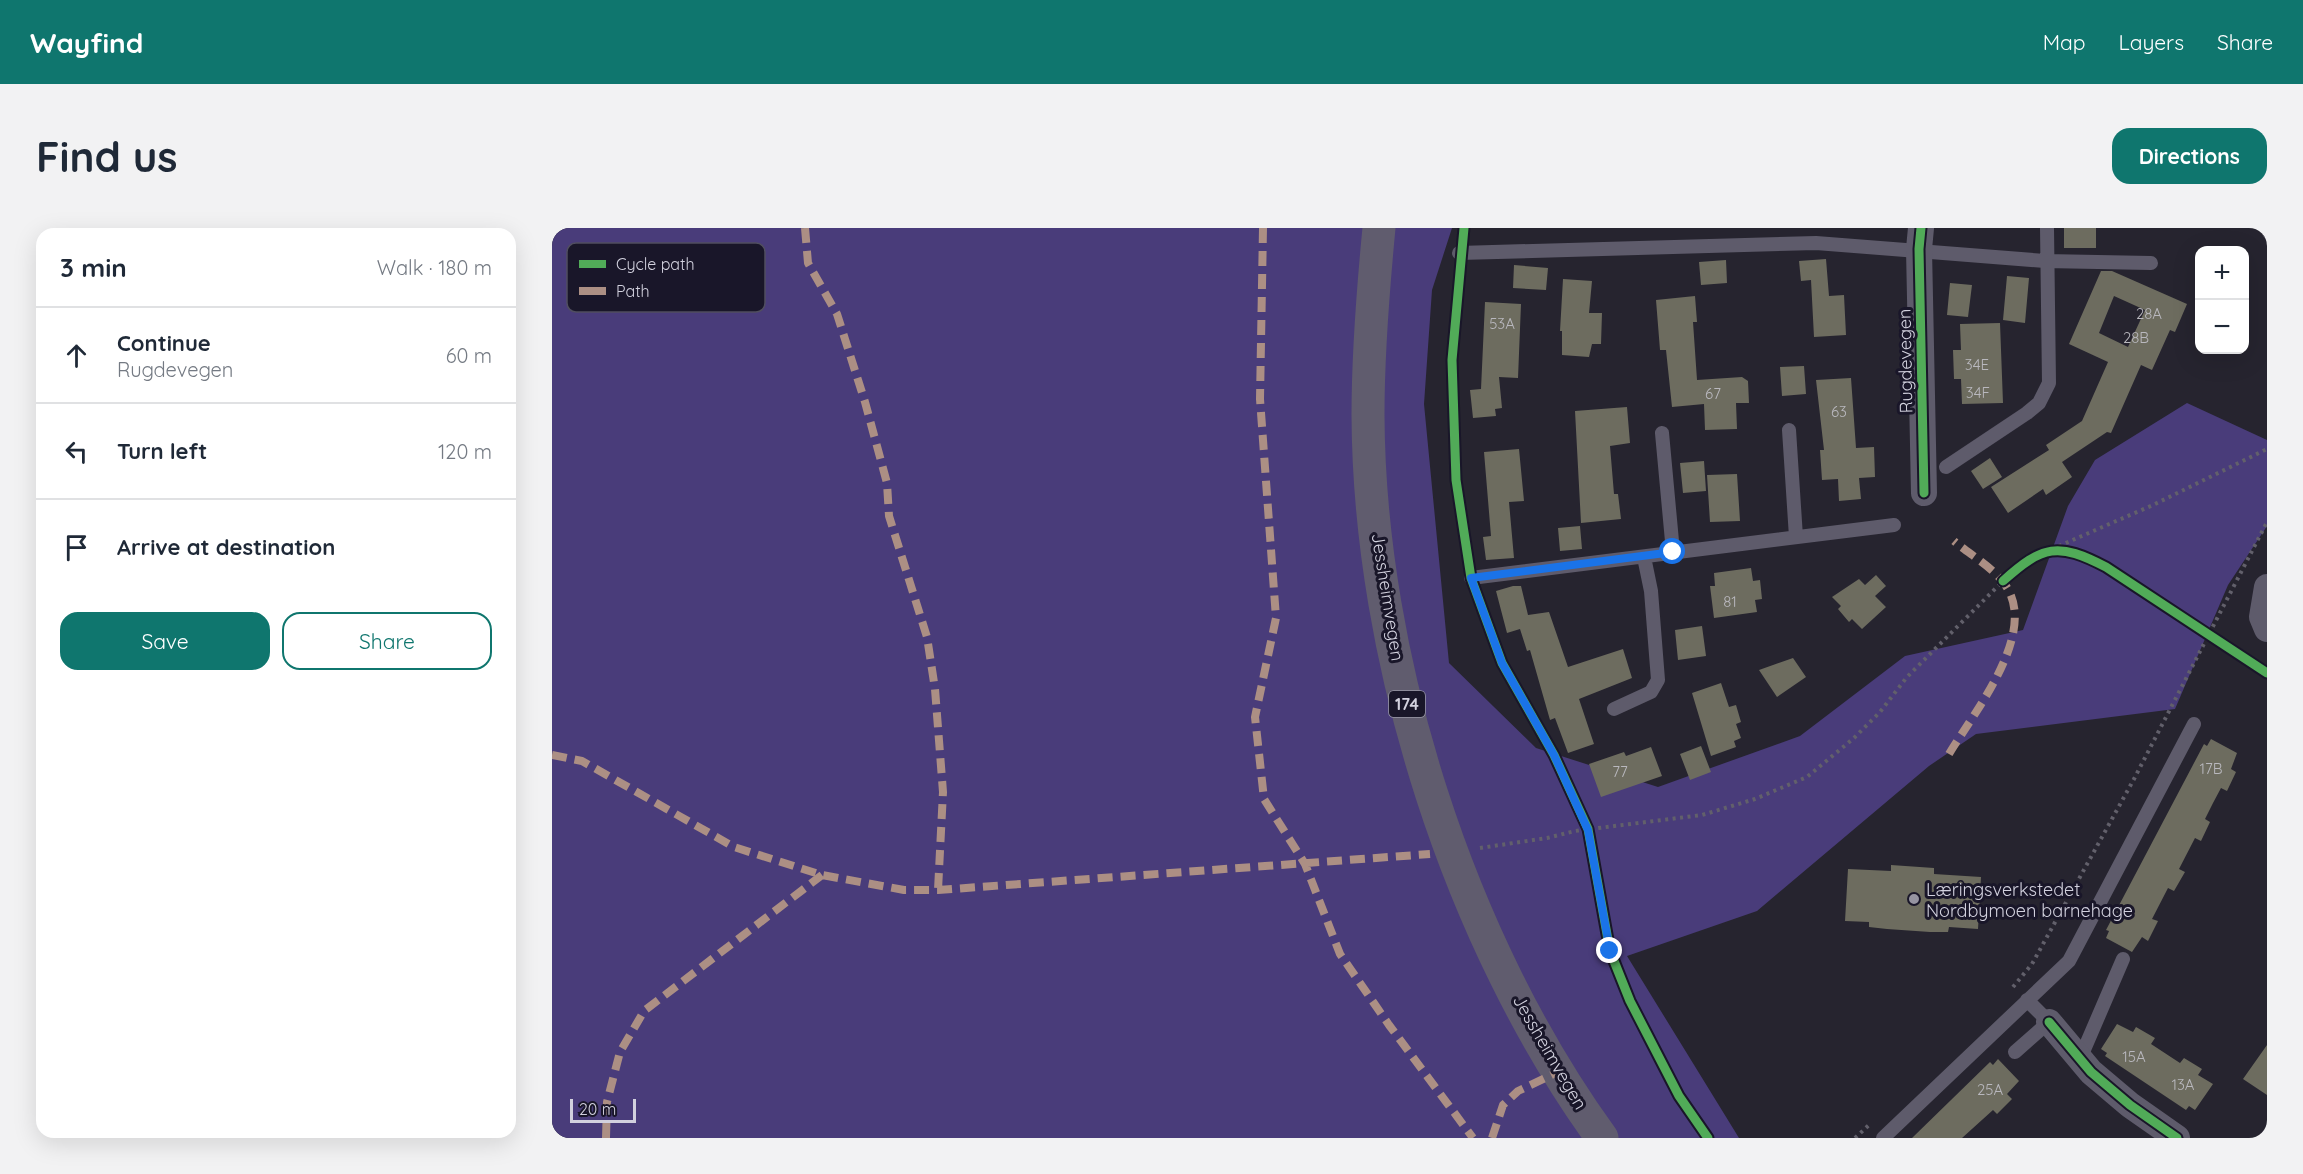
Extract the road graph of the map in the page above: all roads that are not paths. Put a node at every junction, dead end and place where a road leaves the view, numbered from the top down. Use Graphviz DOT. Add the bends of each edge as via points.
graph roads {
  1 [pos="1379,228"];
  2 [pos="2046,228"];
  3 [pos="1920,239"];
  4 [pos="1460,253"];
  5 [pos="2045,261"];
  6 [pos="2151,263"];
  7 [pos="1789,430"];
  8 [pos="1662,433"];
  9 [pos="1946,467"];
  10 [pos="1924,493"];
  11 [pos="1894,525"];
  12 [pos="1796,537"];
  13 [pos="1673,552"];
  14 [pos="1644,557"];
  15 [pos="1471,578"];
  16 [pos="2267,587"];
  17 [pos="2267,629"];
  18 [pos="1614,709"];
  19 [pos="2194,724"];
  20 [pos="2123,959"];
  21 [pos="2027,1000"];
  22 [pos="2049,1022"];
  23 [pos="2015,1052"];
  24 [pos="2080,1059"];
  25 [pos="1602,1138"];
  26 [pos="1883,1138"];
  27 [pos="2177,1138"];
  1 -- 25 [label="main road, Jessheimvegen / 174" via="1368,416 1379,553 1405,699 1437,807 1482,925 1558,1072"];
  2 -- 5 [label="lane"];
  3 -- 4 [label="lane"];
  3 -- 5 [label="lane"];
  3 -- 10 [label="street, Rugdevegen"];
  5 -- 6 [label="lane"];
  5 -- 9 [label="lane" via="2049,383 2039,403"];
  7 -- 12 [label="lane"];
  8 -- 13 [label="lane"];
  11 -- 12 [label="lane"];
  12 -- 13 [label="lane"];
  13 -- 14 [label="lane"];
  14 -- 15 [label="lane"];
  14 -- 18 [label="lane" via="1651,591 1658,680 1651,692"];
  16 -- 17 [label="street" via="2262,616"];
  19 -- 21 [label="lane" via="2069,961"];
  20 -- 24 [label="lane"];
  21 -- 22 [label="lane"];
  21 -- 26 [label="lane"];
  22 -- 23 [label="lane"];
  22 -- 24 [label="street"];
  24 -- 27 [label="street" via="2108,1088"];
}
